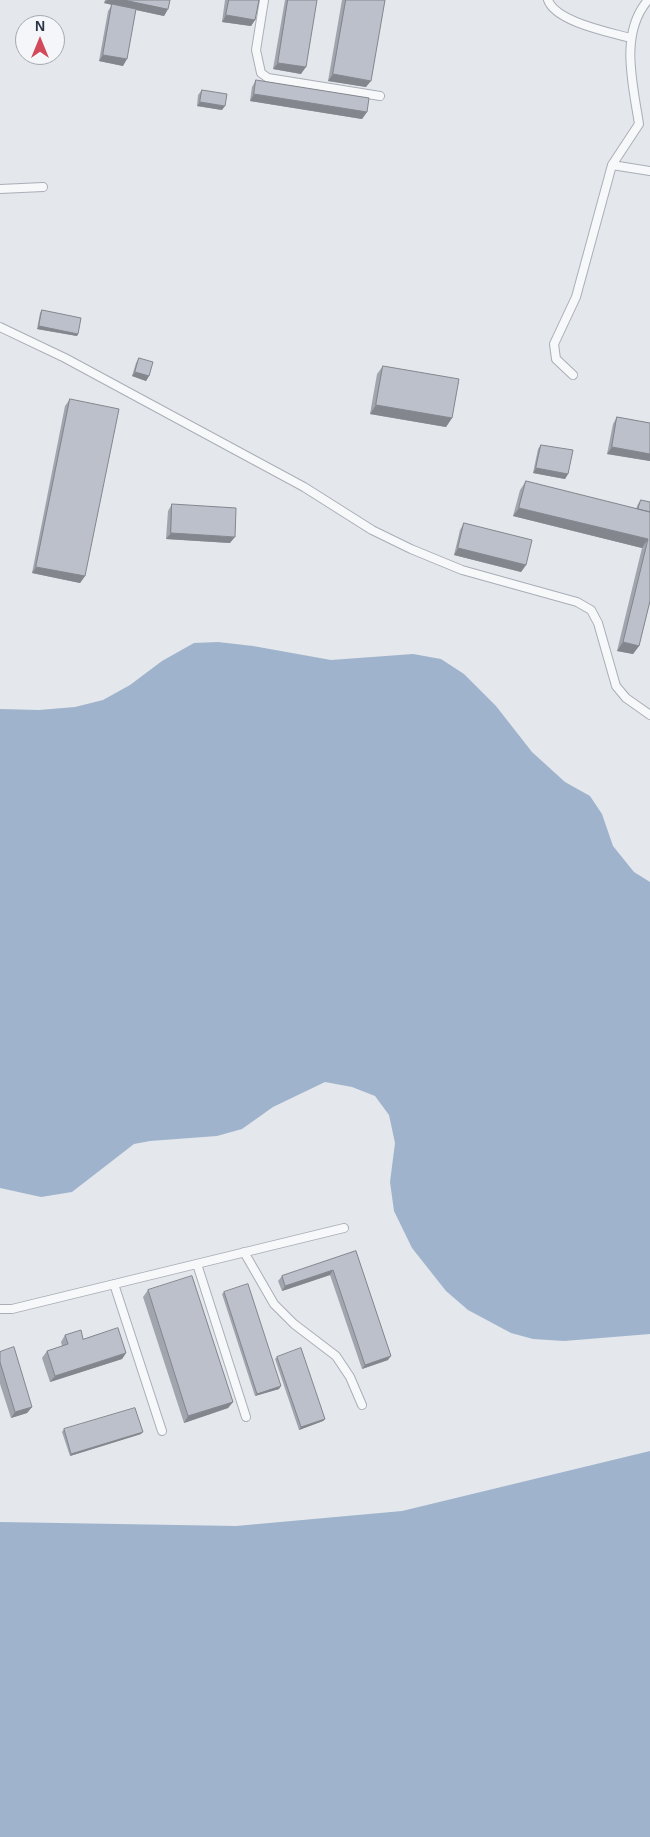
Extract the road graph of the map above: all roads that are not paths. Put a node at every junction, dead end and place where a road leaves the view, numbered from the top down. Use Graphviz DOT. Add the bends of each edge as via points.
graph roads {
  1 [pos="264,0"];
  2 [pos="548,0"];
  3 [pos="648,0"];
  4 [pos="630,38"];
  5 [pos="380,96"];
  6 [pos="612,165"];
  7 [pos="650,171"];
  8 [pos="43,187"];
  9 [pos="0,189"];
  10 [pos="0,327"];
  11 [pos="573,375"];
  12 [pos="650,715"];
  13 [pos="344,1228"];
  14 [pos="244,1252"];
  15 [pos="197,1264"];
  16 [pos="114,1284"];
  17 [pos="0,1309"];
  18 [pos="362,1406"];
  19 [pos="246,1417"];
  20 [pos="162,1431"];
  1 -- 5 [label="lane" via="256,50 261,73 268,78"];
  2 -- 4 [label="lane" via="560,14"];
  3 -- 4 [label="lane" via="641,8"];
  4 -- 6 [label="lane" via="630,65 639,124"];
  6 -- 7 [label="lane"];
  6 -- 11 [label="lane" via="576,297 554,344 556,358"];
  8 -- 9 [label="lane"];
  10 -- 12 [label="lane" via="73,362 411,549 462,570 578,602 591,610 598,623 616,686 626,698"];
  13 -- 14 [label="lane"];
  14 -- 15 [label="lane"];
  14 -- 18 [label="lane" via="274,1304 336,1356 350,1377"];
  15 -- 16 [label="lane"];
  15 -- 19 [label="lane"];
  16 -- 17 [label="lane" via="12,1309"];
  16 -- 20 [label="lane"];
}
